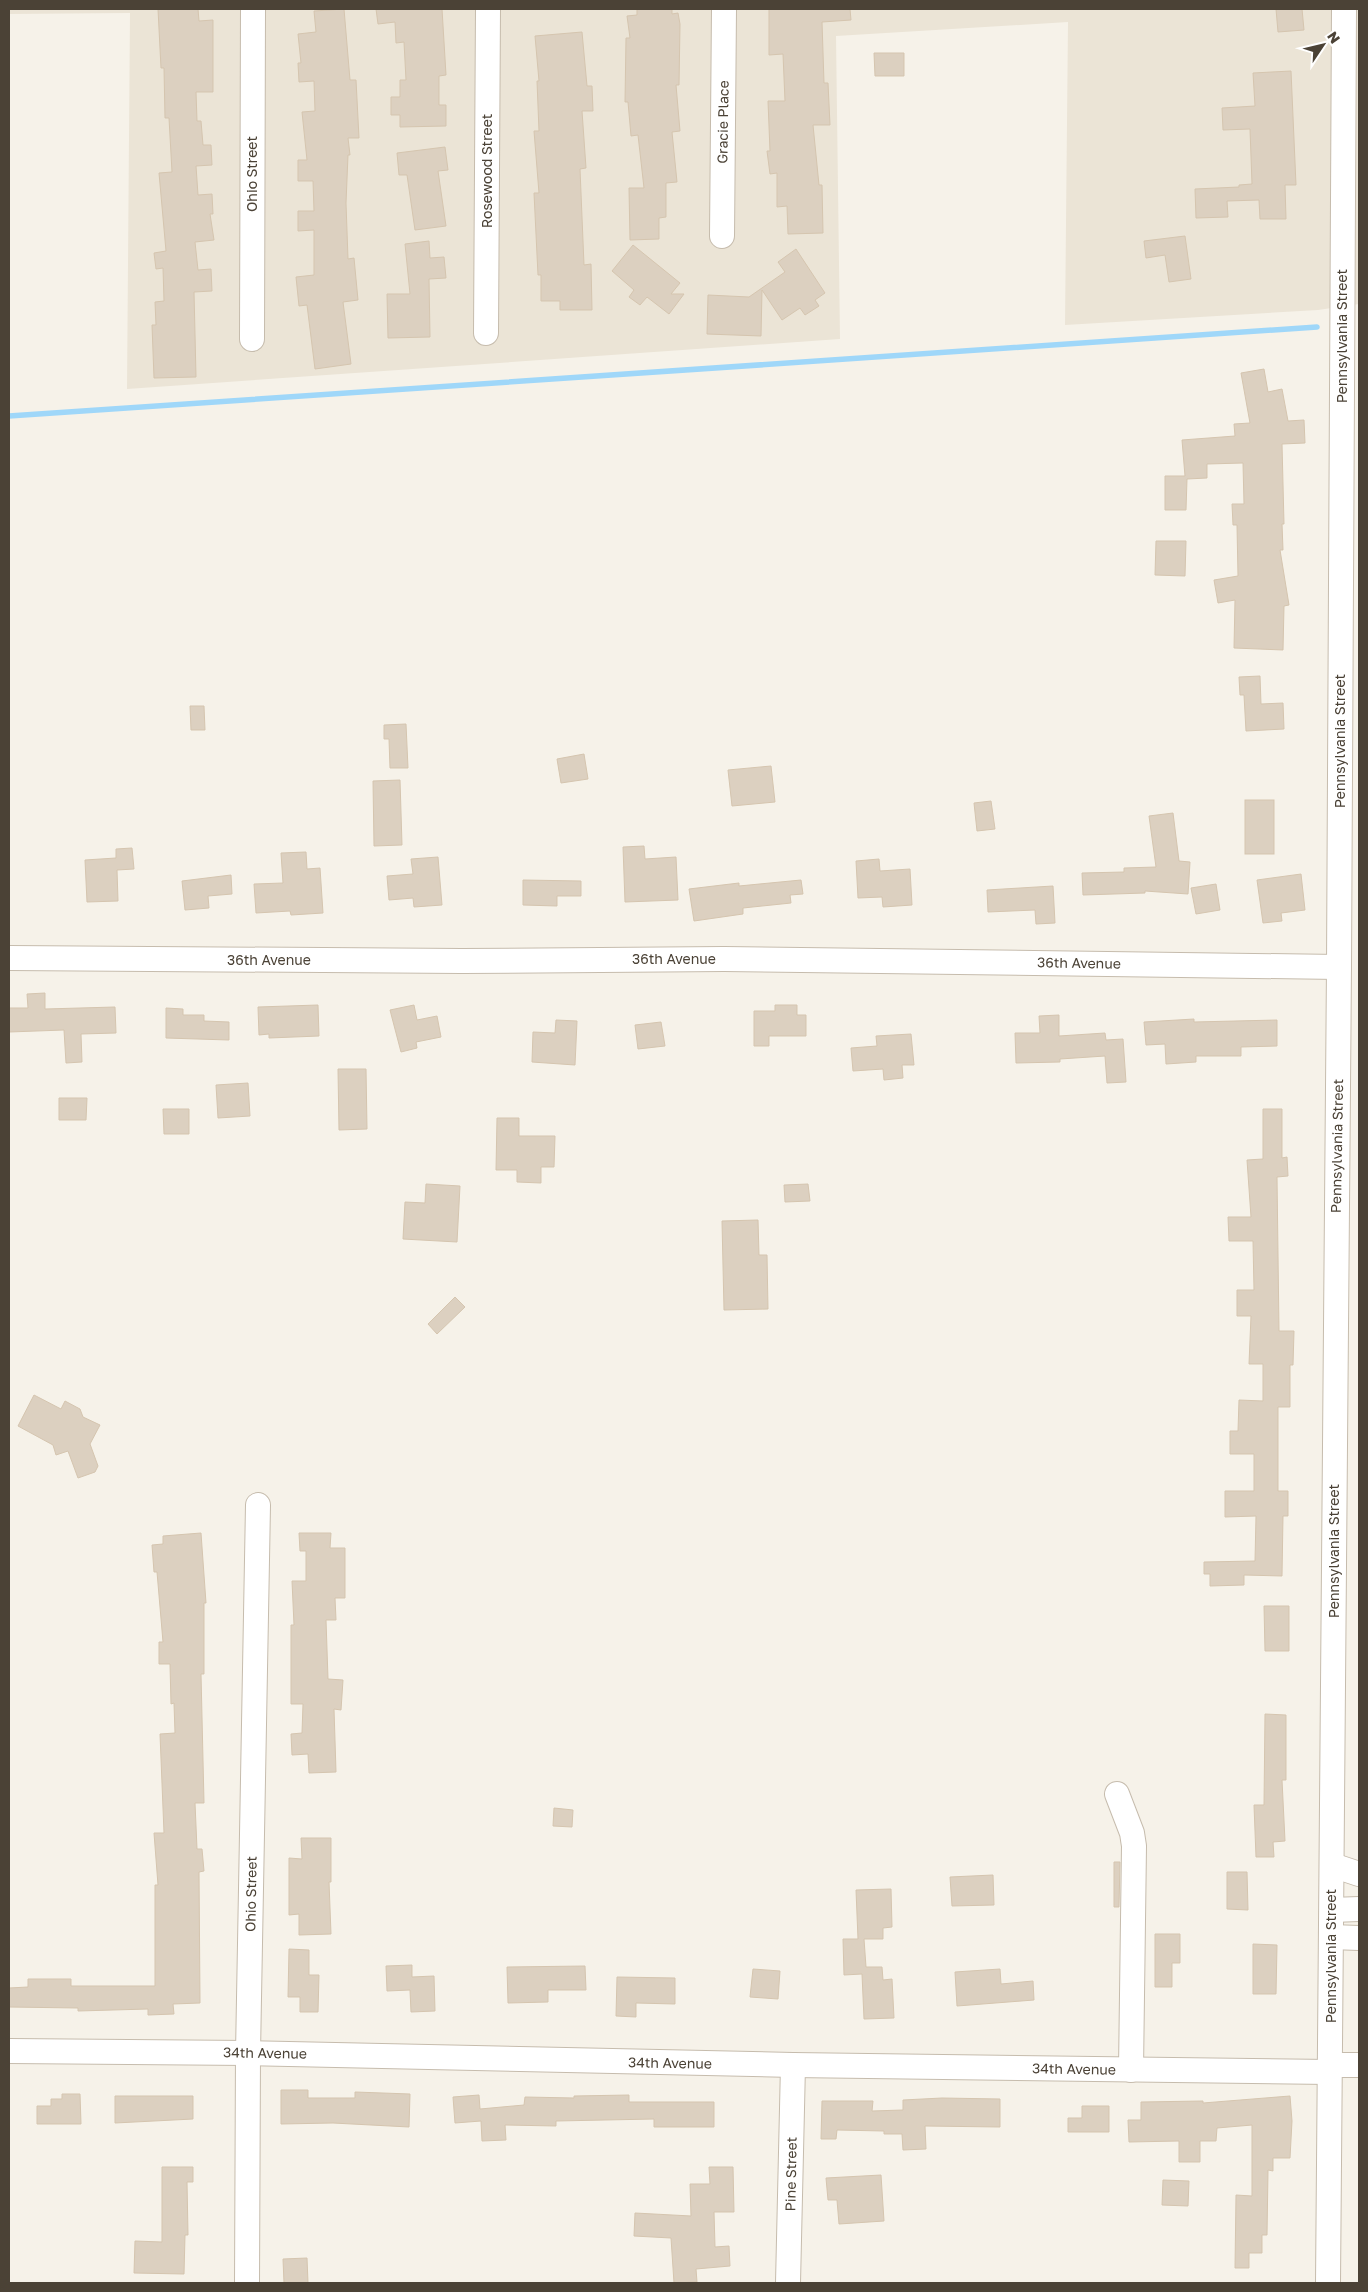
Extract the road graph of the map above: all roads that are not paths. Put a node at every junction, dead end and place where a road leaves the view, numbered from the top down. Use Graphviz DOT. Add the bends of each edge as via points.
graph roads {
  1 [pos="253,9"];
  2 [pos="488,9"];
  3 [pos="724,9"];
  4 [pos="1344,9"];
  5 [pos="722,236"];
  6 [pos="486,332"];
  7 [pos="252,339"];
  8 [pos="9,958"];
  9 [pos="1339,967"];
  10 [pos="258,1505"];
  11 [pos="1117,1794"];
  12 [pos="1332,1865"];
  13 [pos="1359,1874"];
  14 [pos="1359,1909"];
  15 [pos="1332,1910"];
  16 [pos="1331,1937"];
  17 [pos="1359,1938"];
  18 [pos="9,2051"];
  19 [pos="248,2053"];
  20 [pos="1359,2065"];
  21 [pos="793,2066"];
  22 [pos="1330,2069"];
  23 [pos="1131,2070"];
  24 [pos="247,2283"];
  25 [pos="788,2283"];
  26 [pos="1328,2283"];
  1 -- 7 [label="street, Ohio Street"];
  2 -- 6 [label="street, Rosewood Street"];
  3 -- 5 [label="street, Gracie Place"];
  4 -- 9 [label="street, Pennsylvania Street"];
  8 -- 9 [label="street, 36th Avenue" via="724,959"];
  9 -- 12 [label="street, Pennsylvania Street"];
  10 -- 19 [label="street, Ohio Street"];
  11 -- 23 [label="street" via="1134,1846"];
  12 -- 13 [label="street"];
  12 -- 15 [label="street, Pennsylvania Street"];
  14 -- 15 [label="street"];
  15 -- 16 [label="street, Pennsylvania Street"];
  16 -- 17 [label="street"];
  16 -- 22 [label="street, Pennsylvania Street"];
  18 -- 19 [label="street, 34th Avenue"];
  19 -- 21 [label="street, 34th Avenue"];
  19 -- 24 [label="street, Ohio Street"];
  20 -- 22 [label="street, 34th Avenue"];
  21 -- 23 [label="street, 34th Avenue"];
  21 -- 25 [label="street, Pine Street"];
  22 -- 23 [label="street, 34th Avenue"];
  22 -- 26 [label="street, Pennsylvania Street"];
}
